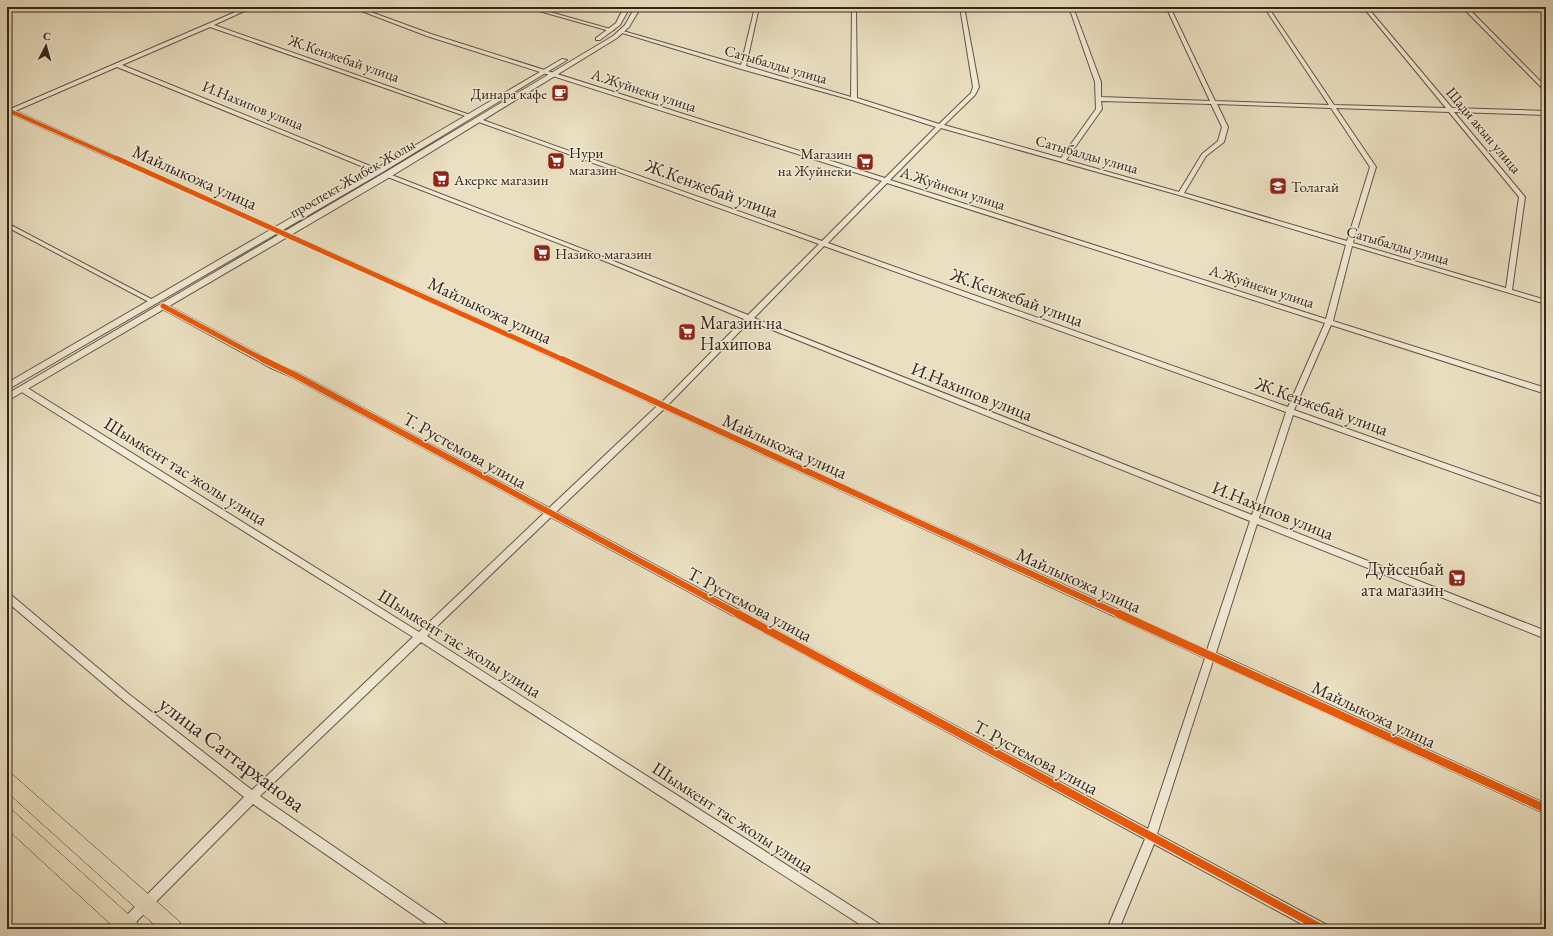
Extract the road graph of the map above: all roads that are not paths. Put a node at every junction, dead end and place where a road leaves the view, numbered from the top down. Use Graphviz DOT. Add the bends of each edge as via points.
graph roads {
  1 [pos="251,7"];
  2 [pos="353,7"];
  3 [pos="527,7"];
  4 [pos="627,7"];
  5 [pos="638,7"];
  6 [pos="757,7"];
  7 [pos="854,7"];
  8 [pos="962,7"];
  9 [pos="1071,7"];
  10 [pos="1168,7"];
  11 [pos="1266,7"];
  12 [pos="1365,7"];
  13 [pos="1464,7"];
  14 [pos="210,25"];
  15 [pos="612,30"];
  16 [pos="621,32"];
  17 [pos="118,65"];
  18 [pos="743,68"];
  19 [pos="544,72"];
  20 [pos="553,74"];
  21 [pos="1546,90"];
  22 [pos="854,99"];
  23 [pos="1099,99"];
  24 [pos="1214,103"];
  25 [pos="1332,106"];
  26 [pos="1450,110"];
  27 [pos="8,112"];
  28 [pos="1546,113"];
  29 [pos="470,116"];
  30 [pos="478,120"];
  31 [pos="940,126"];
  32 [pos="1063,160"];
  33 [pos="378,171"];
  34 [pos="387,175"];
  35 [pos="886,181"];
  36 [pos="1181,194"];
  37 [pos="7,225"];
  38 [pos="276,230"];
  39 [pos="285,234"];
  40 [pos="824,243"];
  41 [pos="1350,244"];
  42 [pos="1509,291"];
  43 [pos="153,302"];
  44 [pos="1546,302"];
  45 [pos="163,306"];
  46 [pos="748,318"];
  47 [pos="1329,321"];
  48 [pos="9,383"];
  49 [pos="23,388"];
  50 [pos="1546,391"];
  51 [pos="7,398"];
  52 [pos="662,406"];
  53 [pos="1290,411"];
  54 [pos="1546,502"];
  55 [pos="550,513"];
  56 [pos="1256,519"];
  57 [pos="7,597"];
  58 [pos="1546,635"];
  59 [pos="420,638"];
  60 [pos="1211,656"];
  61 [pos="7,781"];
  62 [pos="252,797"];
  63 [pos="1546,810"];
  64 [pos="7,817"];
  65 [pos="1151,836"];
  66 [pos="145,904"];
  67 [pos="127,927"];
  68 [pos="173,929"];
  69 [pos="444,929"];
  70 [pos="877,929"];
  71 [pos="1113,929"];
  72 [pos="1323,929"];
  1 -- 14 [label="street"];
  2 -- 19 [label="street, А.Жуйнеки улица" via="429,35"];
  3 -- 15 [label="street"];
  4 -- 15 [label="street, проспект Жибек Жолы"];
  5 -- 16 [label="street, проспект Жибек Жолы"];
  6 -- 18 [label="street"];
  7 -- 22 [label="street"];
  8 -- 31 [label="street" via="976,87 973,94"];
  9 -- 23 [label="street" via="1098,82"];
  10 -- 24 [label="street"];
  11 -- 25 [label="street"];
  12 -- 26 [label="street, Шади акын улица"];
  13 -- 21 [label="street"];
  14 -- 17 [label="street"];
  14 -- 29 [label="street, Ж.Кенжебай улица"];
  15 -- 19 [label="street, проспект Жибек Жолы"];
  16 -- 18 [label="street, Сатыбалды улица"];
  16 -- 20 [label="street, проспект Жибек Жолы"];
  17 -- 27 [label="street"];
  17 -- 33 [label="street, И.Нахипов улица"];
  18 -- 22 [label="street, Сатыбалды улица"];
  19 -- 20 [label="street, А.Жуйнеки улица"];
  19 -- 29 [label="street, проспект Жибек Жолы"];
  20 -- 30 [label="street, проспект Жибек Жолы"];
  20 -- 35 [label="street, А.Жуйнеки улица"];
  22 -- 31 [label="street, Сатыбалды улица"];
  23 -- 24 [label="street"];
  23 -- 32 [label="street" via="1099,109"];
  24 -- 25 [label="street"];
  24 -- 36 [label="street" via="1225,128 1221,142 1204,155"];
  25 -- 26 [label="street"];
  25 -- 41 [label="street" via="1374,167"];
  26 -- 28 [label="street"];
  26 -- 42 [label="street, Шади акын улица" via="1522,197"];
  27 -- 38 [label="street, Майлыкожа улица"];
  29 -- 33 [label="street, проспект Жибек Жолы"];
  30 -- 34 [label="street, проспект Жибек Жолы"];
  30 -- 40 [label="street, Ж.Кенжебай улица"];
  31 -- 32 [label="street, Сатыбалды улица"];
  31 -- 35 [label="street"];
  32 -- 36 [label="street, Сатыбалды улица"];
  33 -- 38 [label="street, проспект Жибек Жолы"];
  34 -- 39 [label="street, проспект Жибек Жолы"];
  34 -- 46 [label="street, И.Нахипов улица"];
  35 -- 40 [label="street"];
  35 -- 47 [label="street, А.Жуйнеки улица"];
  36 -- 41 [label="street, Сатыбалды улица"];
  37 -- 43 [label="street"];
  38 -- 39 [label="street, Майлыкожа улица"];
  38 -- 43 [label="street, проспект Жибек Жолы"];
  39 -- 45 [label="street, проспект Жибек Жолы"];
  39 -- 52 [label="street, Майлыкожа улица"];
  40 -- 46 [label="street"];
  40 -- 53 [label="street, Ж.Кенжебай улица"];
  41 -- 42 [label="street, Сатыбалды улица"];
  41 -- 47 [label="street"];
  42 -- 44 [label="street, Сатыбалды улица"];
  43 -- 48 [label="street, проспект Жибек Жолы"];
  45 -- 49 [label="street, проспект Жибек Жолы"];
  45 -- 55 [label="street, Т. Рустемова улица"];
  46 -- 52 [label="street"];
  46 -- 56 [label="street, И.Нахипов улица"];
  47 -- 50 [label="street, А.Жуйнеки улица"];
  47 -- 53 [label="street"];
  49 -- 51 [label="street, проспект Жибек Жолы"];
  49 -- 59 [label="street, Шымкент тас жолы улица"];
  52 -- 55 [label="street"];
  52 -- 60 [label="street, Майлыкожа улица"];
  53 -- 54 [label="street, Ж.Кенжебай улица"];
  53 -- 56 [label="street"];
  55 -- 59 [label="street"];
  55 -- 65 [label="street, Т. Рустемова улица"];
  56 -- 58 [label="street, И.Нахипов улица"];
  56 -- 60 [label="street"];
  57 -- 62 [label="street, улица Саттарханова"];
  59 -- 62 [label="street"];
  59 -- 70 [label="street, Шымкент тас жолы улица"];
  60 -- 63 [label="street, Майлыкожа улица"];
  60 -- 65 [label="street"];
  61 -- 66 [label="main road"];
  62 -- 66 [label="street"];
  62 -- 69 [label="street, улица Саттарханова"];
  64 -- 67 [label="main road"];
  65 -- 71 [label="street"];
  65 -- 72 [label="street, Т. Рустемова улица"];
  66 -- 67 [label="street"];
  66 -- 68 [label="main road"];
}
